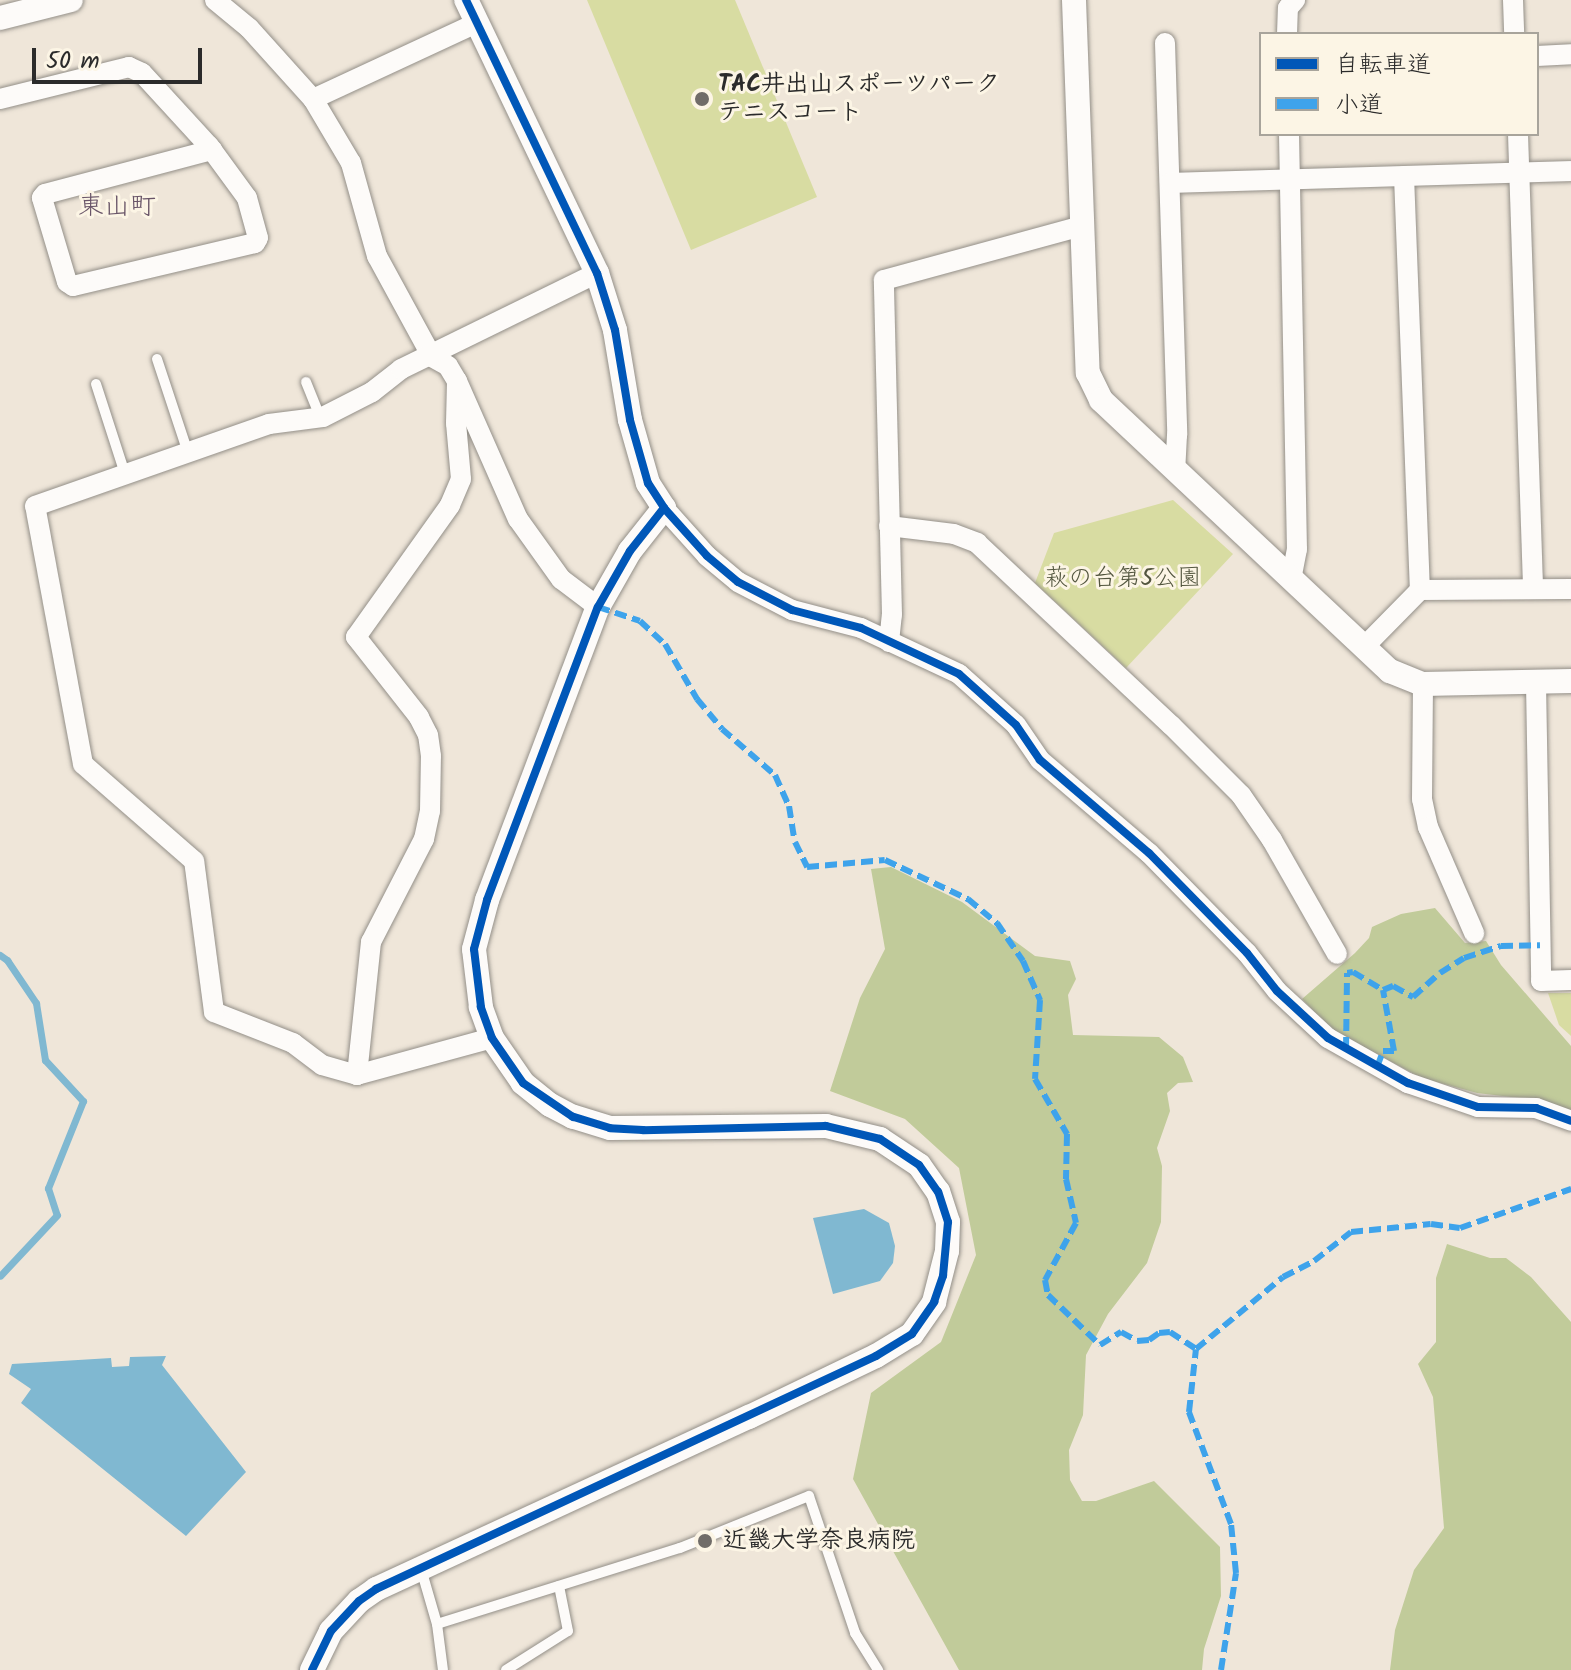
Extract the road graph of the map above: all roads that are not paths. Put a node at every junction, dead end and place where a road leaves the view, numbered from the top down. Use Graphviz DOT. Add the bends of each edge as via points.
graph roads {
  1 [pos="71,0"];
  2 [pos="215,0"];
  3 [pos="466,0"];
  4 [pos="1074,0"];
  5 [pos="1295,0"];
  6 [pos="1513,0"];
  7 [pos="0,18"];
  8 [pos="477,23"];
  9 [pos="1287,32"];
  10 [pos="1514,32"];
  11 [pos="1165,43"];
  12 [pos="1571,54"];
  13 [pos="1539,56"];
  14 [pos="0,99"];
  15 [pos="313,99"];
  16 [pos="1289,136"];
  17 [pos="1518,136"];
  18 [pos="212,150"];
  19 [pos="1571,171"];
  20 [pos="1520,172"];
  21 [pos="1404,176"];
  22 [pos="1291,179"];
  23 [pos="1170,183"];
  24 [pos="1081,226"];
  25 [pos="597,273"];
  26 [pos="432,357"];
  27 [pos="157,359"];
  28 [pos="457,381"];
  29 [pos="306,382"];
  30 [pos="96,384"];
  31 [pos="320,417"];
  32 [pos="188,453"];
  33 [pos="1175,470"];
  34 [pos="125,474"];
  35 [pos="664,508"];
  36 [pos="889,526"];
  37 [pos="1291,580"];
  38 [pos="1533,589"];
  39 [pos="1571,589"];
  40 [pos="1420,590"];
  41 [pos="598,607"];
  42 [pos="889,642"];
  43 [pos="1363,648"];
  44 [pos="1571,681"];
  45 [pos="1536,683"];
  46 [pos="1423,684"];
  47 [pos="1474,933"];
  48 [pos="1337,954"];
  49 [pos="1571,980"];
  50 [pos="492,1038"];
  51 [pos="357,1075"];
  52 [pos="1571,1121"];
  53 [pos="421,1569"];
  54 [pos="559,1586"];
  55 [pos="437,1624"];
  56 [pos="312,1670"];
  57 [pos="443,1670"];
  58 [pos="506,1670"];
  59 [pos="878,1670"];
  1 -- 7 [label="street"];
  2 -- 15 [label="street" via="249,28"];
  3 -- 8 [label="street"];
  4 -- 24 [label="street"];
  5 -- 9 [label="street" via="1288,8"];
  6 -- 10 [label="street"];
  8 -- 15 [label="street"];
  8 -- 25 [label="street"];
  11 -- 23 [label="street"];
  12 -- 13 [label="street"];
  14 -- 18 [label="street" via="129,67 142,73"];
  15 -- 26 [label="street" via="351,163 377,256"];
  16 -- 22 [label="street"];
  17 -- 20 [label="street"];
  18 -- 18 [label="street" via="247,198 255,243 73,286 67,282 45,194"];
  19 -- 20 [label="street"];
  20 -- 21 [label="street"];
  20 -- 38 [label="street"];
  21 -- 22 [label="street"];
  21 -- 40 [label="street"];
  22 -- 23 [label="street"];
  22 -- 37 [label="street" via="1297,549"];
  23 -- 33 [label="street"];
  24 -- 33 [label="street" via="1088,373 1101,400"];
  24 -- 36 [label="street" via="884,280"];
  25 -- 26 [label="street"];
  25 -- 35 [label="street" via="615,330 633,433 648,483"];
  26 -- 28 [label="street" via="448,366"];
  26 -- 31 [label="street" via="401,369 372,392"];
  27 -- 32 [label="lane"];
  28 -- 41 [label="street" via="518,519 561,579"];
  28 -- 51 [label="street" via="461,479 443,515 356,637 424,726 431,756 424,839 371,942"];
  29 -- 31 [label="lane"];
  30 -- 34 [label="lane"];
  31 -- 32 [label="street" via="283,419"];
  32 -- 34 [label="street"];
  33 -- 37 [label="street"];
  34 -- 51 [label="street" via="35,506 83,764 194,861 214,1012 293,1043 322,1065"];
  35 -- 41 [label="street" via="630,551"];
  35 -- 42 [label="street" via="738,582 792,610 861,628"];
  36 -- 42 [label="street"];
  36 -- 48 [label="street" via="954,534 977,543 1171,725 1241,795"];
  37 -- 43 [label="street"];
  38 -- 39 [label="street"];
  38 -- 40 [label="street"];
  40 -- 43 [label="street"];
  41 -- 50 [label="street" via="487,900 474,949 481,1007"];
  42 -- 52 [label="street" via="959,674 1005,715 1040,760 1149,853 1328,1038 1408,1083 1478,1107 1536,1108"];
  43 -- 46 [label="street" via="1390,671"];
  44 -- 45 [label="street"];
  45 -- 46 [label="street"];
  45 -- 49 [label="street" via="1541,981"];
  46 -- 47 [label="street" via="1422,799 1428,827"];
  50 -- 51 [label="street"];
  50 -- 53 [label="street" via="523,1083 550,1105 610,1128 826,1126 880,1139 919,1165 938,1192 948,1222 947,1251 934,1302 912,1334 876,1356"];
  53 -- 55 [label="lane"];
  53 -- 56 [label="street" via="359,1601 331,1631"];
  54 -- 55 [label="lane"];
  54 -- 58 [label="lane" via="568,1631"];
  54 -- 59 [label="lane" via="680,1548 809,1496 855,1633"];
  55 -- 57 [label="lane"];
}
